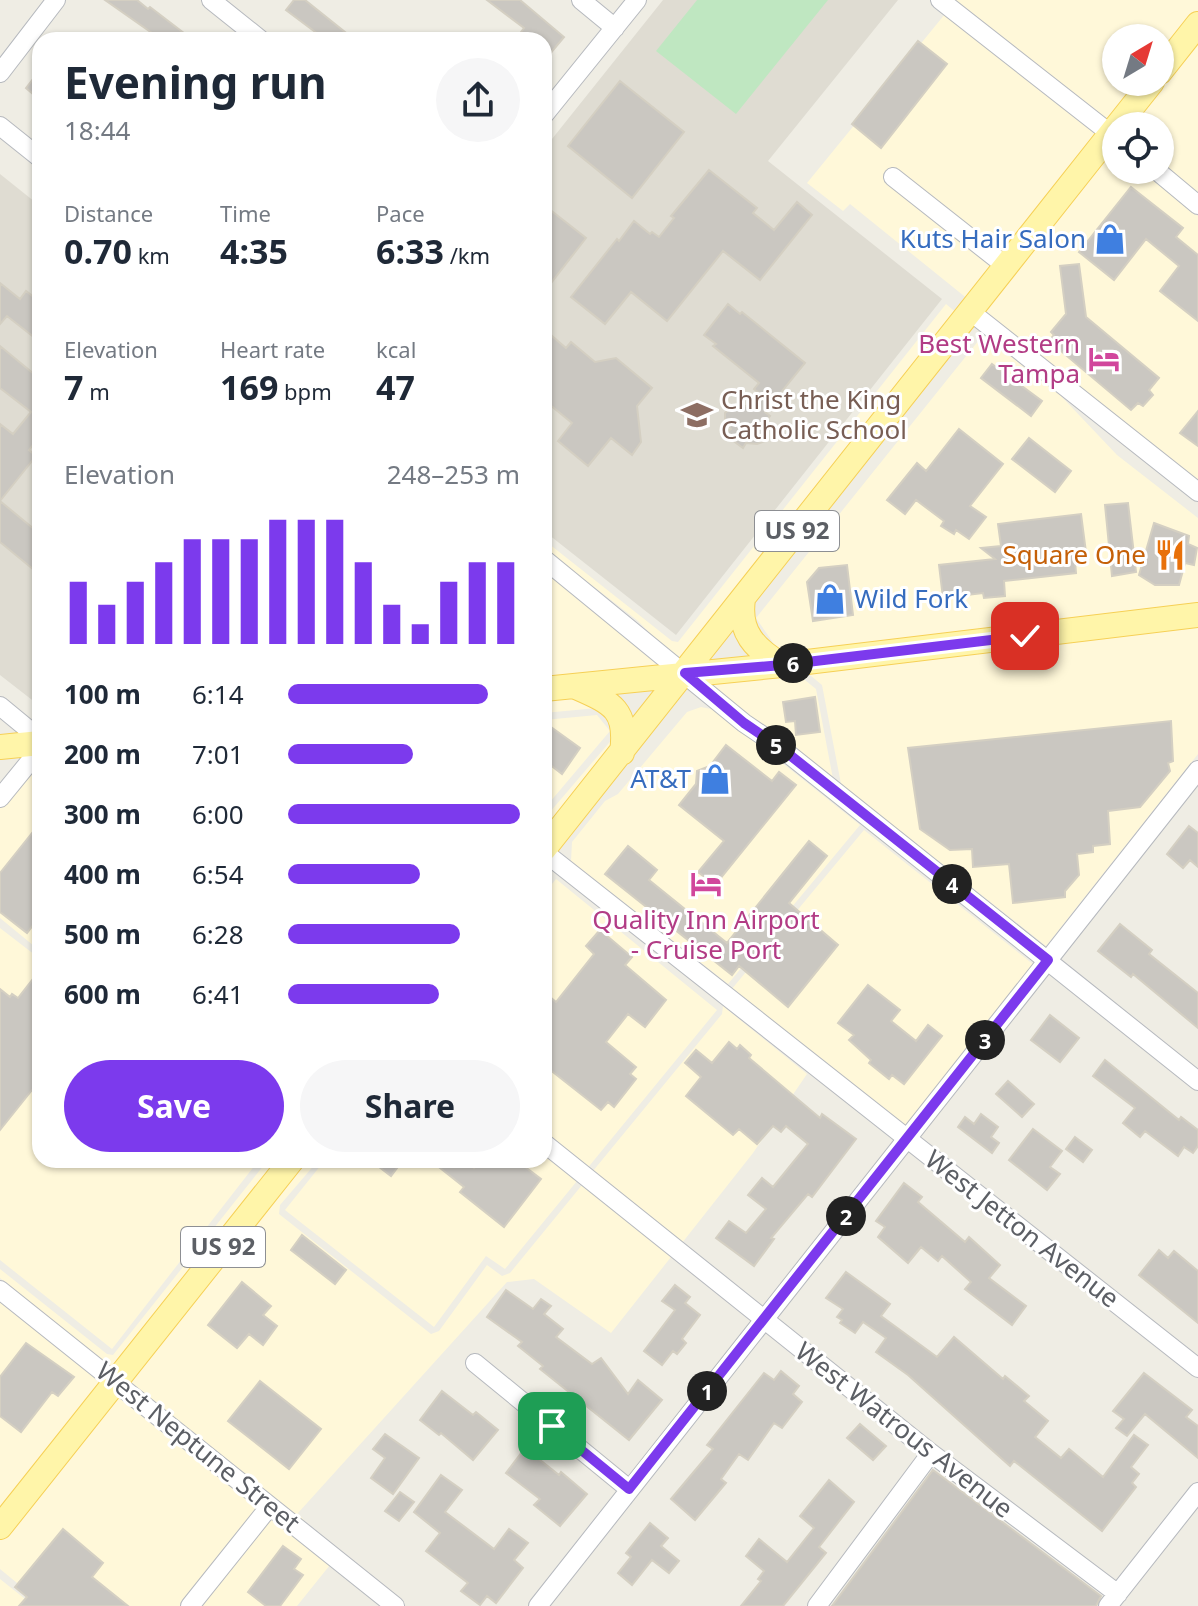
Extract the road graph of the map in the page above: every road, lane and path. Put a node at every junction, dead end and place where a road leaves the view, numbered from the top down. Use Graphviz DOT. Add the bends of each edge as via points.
graph roads {
  1 [pos="56,0"];
  2 [pos="211,0"];
  3 [pos="581,0"];
  4 [pos="637,0"];
  5 [pos="940,0"];
  6 [pos="1198,24"];
  7 [pos="615,28"];
  8 [pos="251,32"];
  9 [pos="1174,54"];
  10 [pos="0,73"];
  11 [pos="1141,96"];
  12 [pos="552,105"];
  13 [pos="1129,112"];
  14 [pos="1102,121"];
  15 [pos="0,126"];
  16 [pos="1102,147"];
  17 [pos="32,152"];
  18 [pos="893,177"];
  19 [pos="1173,184"];
  20 [pos="1198,205"];
  21 [pos="1007,267"];
  22 [pos="971,312"];
  23 [pos="1198,492"];
  24 [pos="552,565"];
  25 [pos="743,599"];
  26 [pos="1198,615"];
  27 [pos="782,665"];
  28 [pos="685,673"];
  29 [pos="574,686"];
  30 [pos="552,688"];
  31 [pos="0,706"];
  32 [pos="32,736"];
  33 [pos="32,744"];
  34 [pos="0,747"];
  35 [pos="622,753"];
  36 [pos="32,754"];
  37 [pos="1196,776"];
  38 [pos="0,798"];
  39 [pos="552,840"];
  40 [pos="552,856"];
  41 [pos="1048,960"];
  42 [pos="1198,1081"];
  43 [pos="907,1138"];
  44 [pos="552,1149"];
  45 [pos="286,1168"];
  46 [pos="0,1290"];
  47 [pos="763,1320"];
  48 [pos="475,1363"];
  49 [pos="1198,1368"];
  50 [pos="116,1382"];
  51 [pos="931,1453"];
  52 [pos="629,1489"];
  53 [pos="1198,1492"];
  54 [pos="270,1506"];
  55 [pos="0,1527"];
  56 [pos="1113,1600"];
  57 [pos="190,1606"];
  58 [pos="395,1606"];
  59 [pos="538,1606"];
  60 [pos="817,1606"];
  1 -- 10 [label="street"];
  2 -- 8 [label="street"];
  3 -- 7 [label="street"];
  4 -- 7 [label="street"];
  5 -- 14 [label="street"];
  6 -- 9 [label="main road"];
  7 -- 12 [label="street"];
  11 -- 13 [label="main road, US 92"];
  15 -- 17 [label="street"];
  16 -- 21 [label="main road, US 92"];
  18 -- 21 [label="street"];
  19 -- 20 [label="street"];
  21 -- 22 [label="main road, US 92"];
  22 -- 23 [label="street"];
  22 -- 25 [label="main road, US 92"];
  24 -- 28 [label="street"];
  25 -- 27 [label="main road" via="740,614 750,641"];
  25 -- 28 [label="main road, US 92"];
  26 -- 27 [label="main road"];
  27 -- 28 [label="main road"];
  28 -- 29 [label="main road"];
  28 -- 35 [label="main road, US 92"];
  28 -- 41 [label="street"];
  29 -- 30 [label="main road"];
  29 -- 35 [label="main road" via="617,710 625,733"];
  31 -- 32 [label="street"];
  33 -- 34 [label="main road"];
  35 -- 39 [label="main road, US 92"];
  36 -- 38 [label="street"];
  37 -- 41 [label="street"];
  40 -- 43 [label="street, West Jetton Avenue"];
  41 -- 42 [label="street"];
  41 -- 43 [label="street"];
  43 -- 47 [label="street"];
  43 -- 49 [label="street, West Jetton Avenue"];
  44 -- 47 [label="street, West Watrous Avenue"];
  45 -- 50 [label="main road, US 92"];
  46 -- 50 [label="street, West Neptune Street"];
  47 -- 51 [label="street, West Watrous Avenue"];
  47 -- 52 [label="street"];
  48 -- 52 [label="street"];
  50 -- 54 [label="street, West Neptune Street"];
  50 -- 55 [label="main road, US 92"];
  51 -- 56 [label="street, West Watrous Avenue"];
  51 -- 60 [label="street"];
  52 -- 59 [label="street"];
  53 -- 56 [label="street"];
  54 -- 57 [label="street"];
  54 -- 58 [label="street, West Neptune Street"];
}
